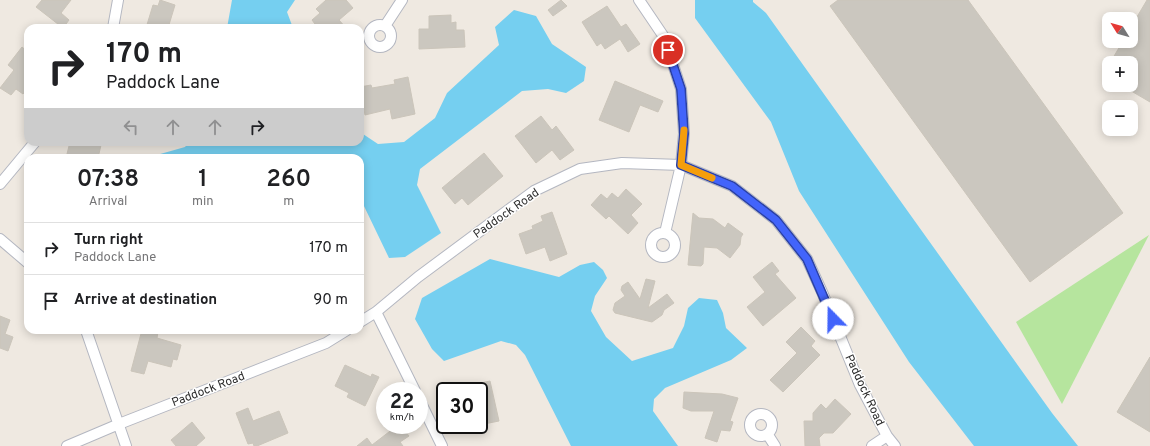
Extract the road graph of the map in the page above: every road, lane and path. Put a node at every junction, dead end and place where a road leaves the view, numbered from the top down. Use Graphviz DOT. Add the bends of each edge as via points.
graph roads {
  1 [pos="118,0"];
  2 [pos="402,0"];
  3 [pos="639,0"];
  4 [pos="114,24"];
  5 [pos="385,26"];
  6 [pos="32,146"];
  7 [pos="25,154"];
  8 [pos="24,155"];
  9 [pos="681,165"];
  10 [pos="0,184"];
  11 [pos="665,233"];
  12 [pos="0,239"];
  13 [pos="24,260"];
  14 [pos="376,312"];
  15 [pos="364,320"];
  16 [pos="87,334"];
  17 [pos="341,334"];
  18 [pos="411,382"];
  19 [pos="428,417"];
  20 [pos="119,424"];
  21 [pos="768,435"];
  22 [pos="887,436"];
  23 [pos="67,446"];
  24 [pos="126,446"];
  25 [pos="442,446"];
  26 [pos="775,446"];
  27 [pos="872,446"];
  28 [pos="895,446"];
  1 -- 4 [label="street"];
  2 -- 5 [label="street"];
  3 -- 9 [label="street" via="664,37 681,89 684,134"];
  6 -- 7 [label="street"];
  8 -- 10 [label="street"];
  9 -- 11 [label="street"];
  9 -- 14 [label="street, Paddock Road" via="622,163 580,170 534,191 418,277"];
  9 -- 22 [label="street, Paddock Road" via="732,186 776,220 807,259 860,385"];
  12 -- 13 [label="street"];
  14 -- 15 [label="street, Paddock Road"];
  14 -- 18 [label="street"];
  16 -- 20 [label="street"];
  17 -- 20 [label="street, Paddock Road" via="326,343"];
  19 -- 25 [label="street"];
  20 -- 23 [label="street, Paddock Road"];
  20 -- 24 [label="street"];
  21 -- 26 [label="street"];
  22 -- 27 [label="street, Paddock Road"];
  22 -- 28 [label="street, Paddock Road"];
}
